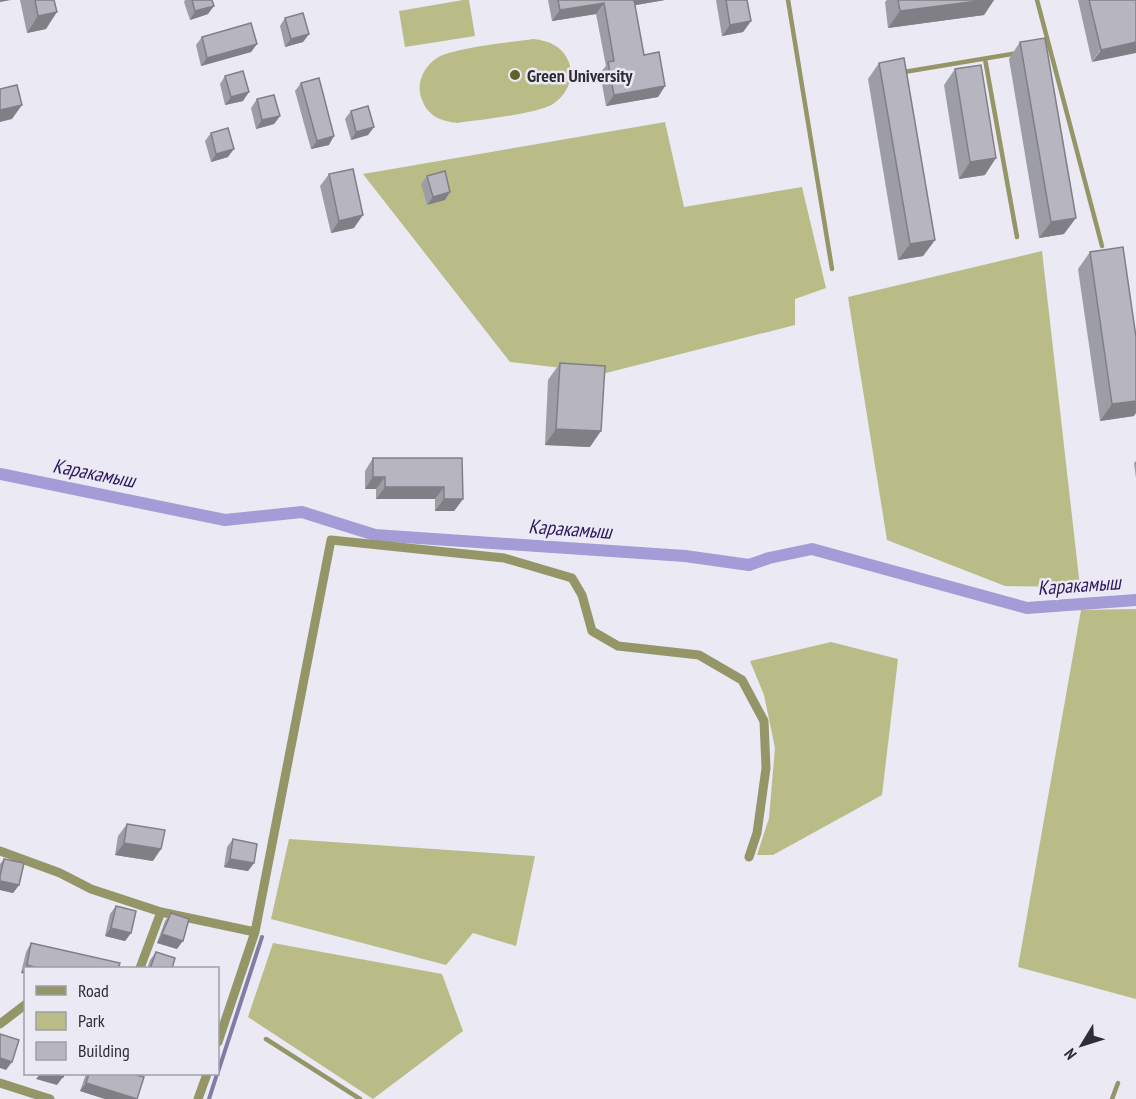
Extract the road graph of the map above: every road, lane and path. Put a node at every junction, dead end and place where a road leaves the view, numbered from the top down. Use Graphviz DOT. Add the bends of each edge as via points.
graph roads {
  1 [pos="788,0"];
  2 [pos="1037,0"];
  3 [pos="1050,47"];
  4 [pos="1040,49"];
  5 [pos="1029,51"];
  6 [pos="986,59"];
  7 [pos="904,72"];
  8 [pos="1017,237"];
  9 [pos="1102,246"];
  10 [pos="832,269"];
  11 [pos="0,851"];
  12 [pos="748,857"];
  13 [pos="161,912"];
  14 [pos="255,932"];
  15 [pos="141,967"];
  16 [pos="24,1006"];
  17 [pos="0,1024"];
  18 [pos="219,1039"];
  19 [pos="266,1039"];
  20 [pos="207,1075"];
  21 [pos="0,1083"];
  22 [pos="1118,1083"];
  23 [pos="50,1099"];
  24 [pos="198,1099"];
  25 [pos="360,1099"];
  26 [pos="1112,1099"];
  1 -- 10 [label="lane"];
  2 -- 3 [label="lane"];
  3 -- 4 [label="lane"];
  3 -- 9 [label="lane"];
  5 -- 6 [label="lane"];
  6 -- 7 [label="lane"];
  6 -- 8 [label="lane"];
  11 -- 13 [label="street" via="91,889"];
  12 -- 14 [label="street" via="757,833 766,768 764,721 742,680 699,655 618,646 592,631 582,595 572,578 504,558 331,540"];
  13 -- 14 [label="street"];
  13 -- 15 [label="street"];
  14 -- 18 [label="street"];
  16 -- 17 [label="street"];
  19 -- 25 [label="lane"];
  20 -- 24 [label="street"];
  21 -- 23 [label="street"];
  22 -- 26 [label="lane"];
}
